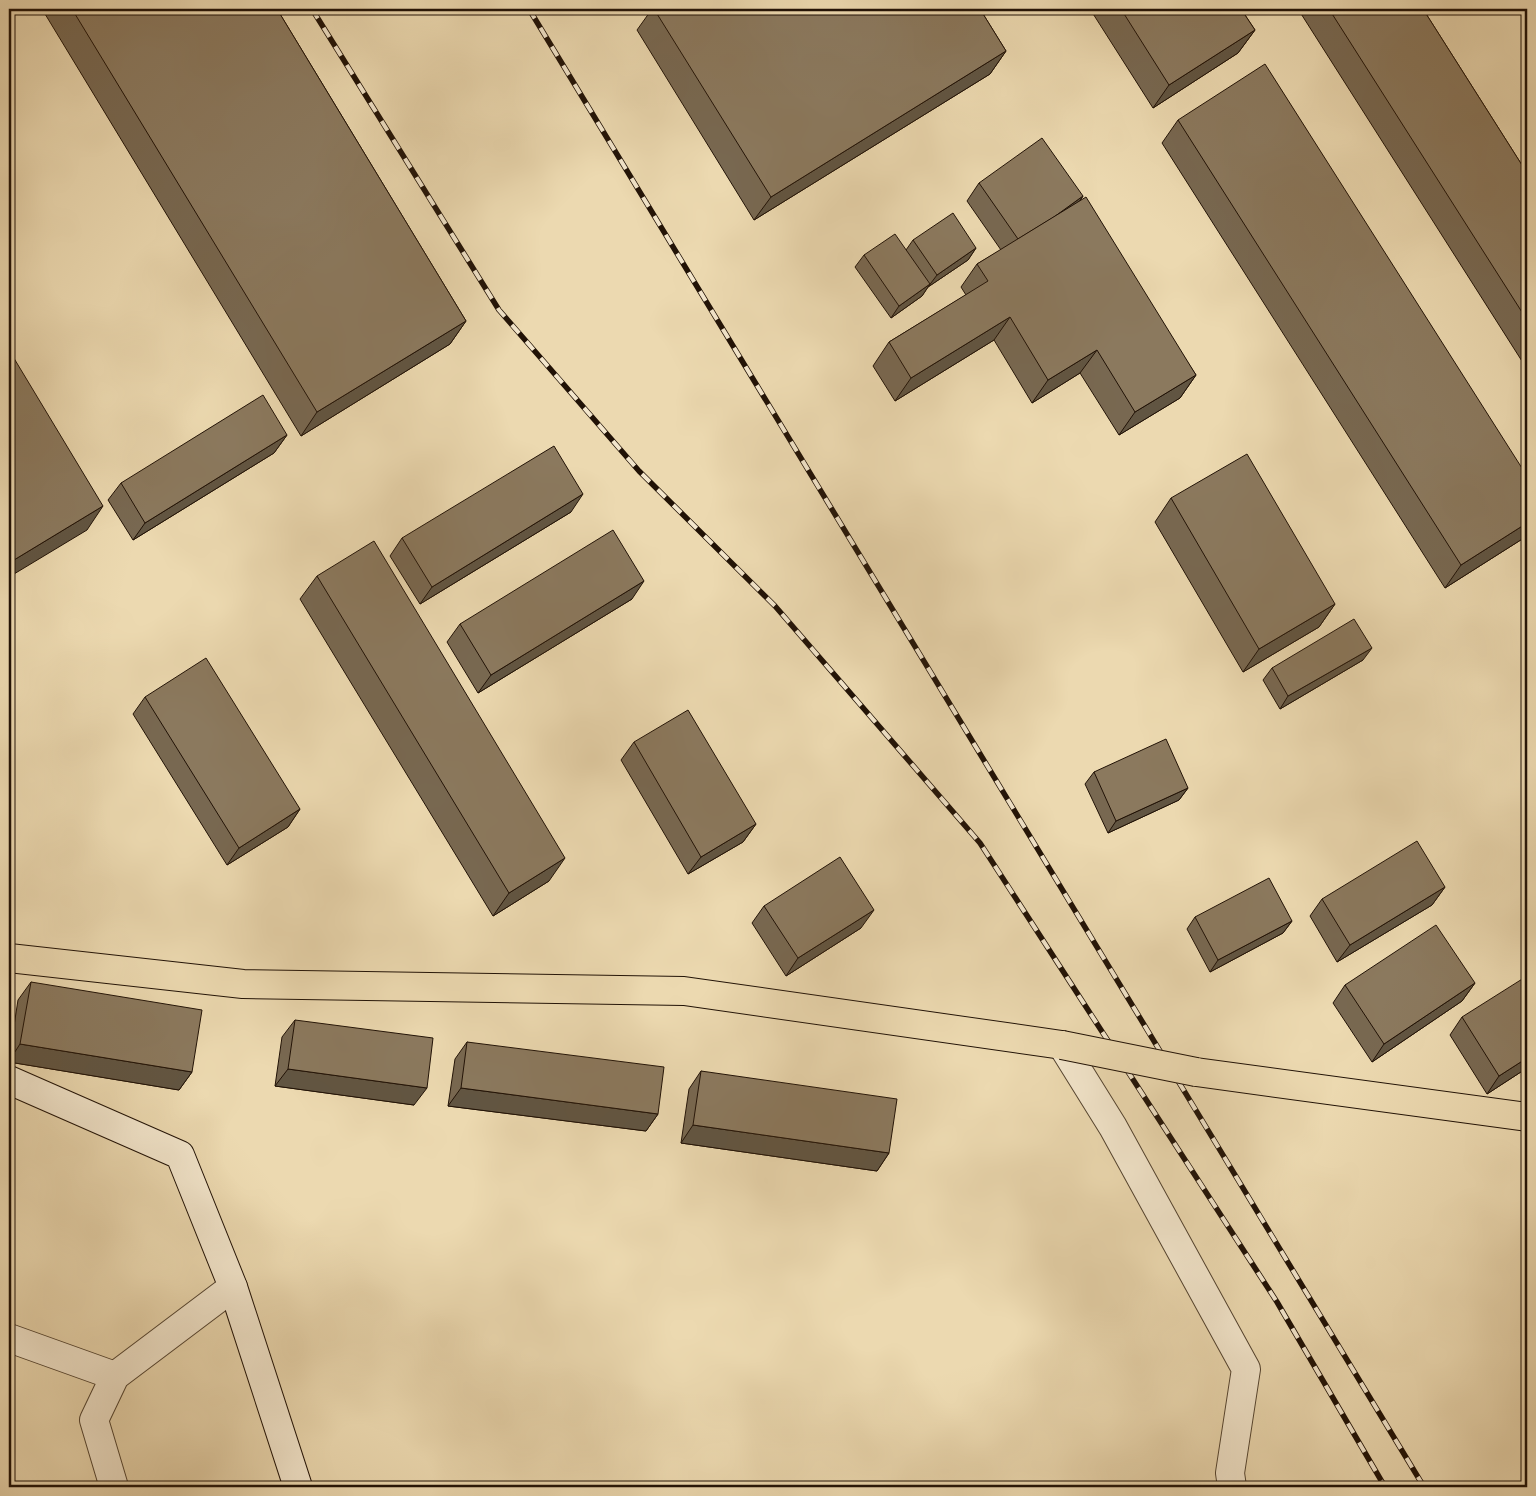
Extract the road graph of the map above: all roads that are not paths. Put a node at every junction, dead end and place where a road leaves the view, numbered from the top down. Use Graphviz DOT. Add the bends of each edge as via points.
graph roads {
  1 [pos="9,958"];
  2 [pos="1062,1045"];
  3 [pos="9,1080"];
  4 [pos="1527,1117"];
  5 [pos="233,1287"];
  6 [pos="9,1338"];
  7 [pos="115,1376"];
  8 [pos="114,1487"];
  9 [pos="298,1487"];
  10 [pos="1232,1487"];
  1 -- 2 [label="main road" via="243,984 684,990"];
  2 -- 4 [label="main road, bridge" via="1196,1072"];
  2 -- 10 [label="street" via="1113,1127 1246,1369 1230,1473"];
  3 -- 5 [label="street" via="180,1155"];
  5 -- 7 [label="street"];
  5 -- 9 [label="street"];
  6 -- 7 [label="street"];
  7 -- 8 [label="street" via="94,1420"];
}
